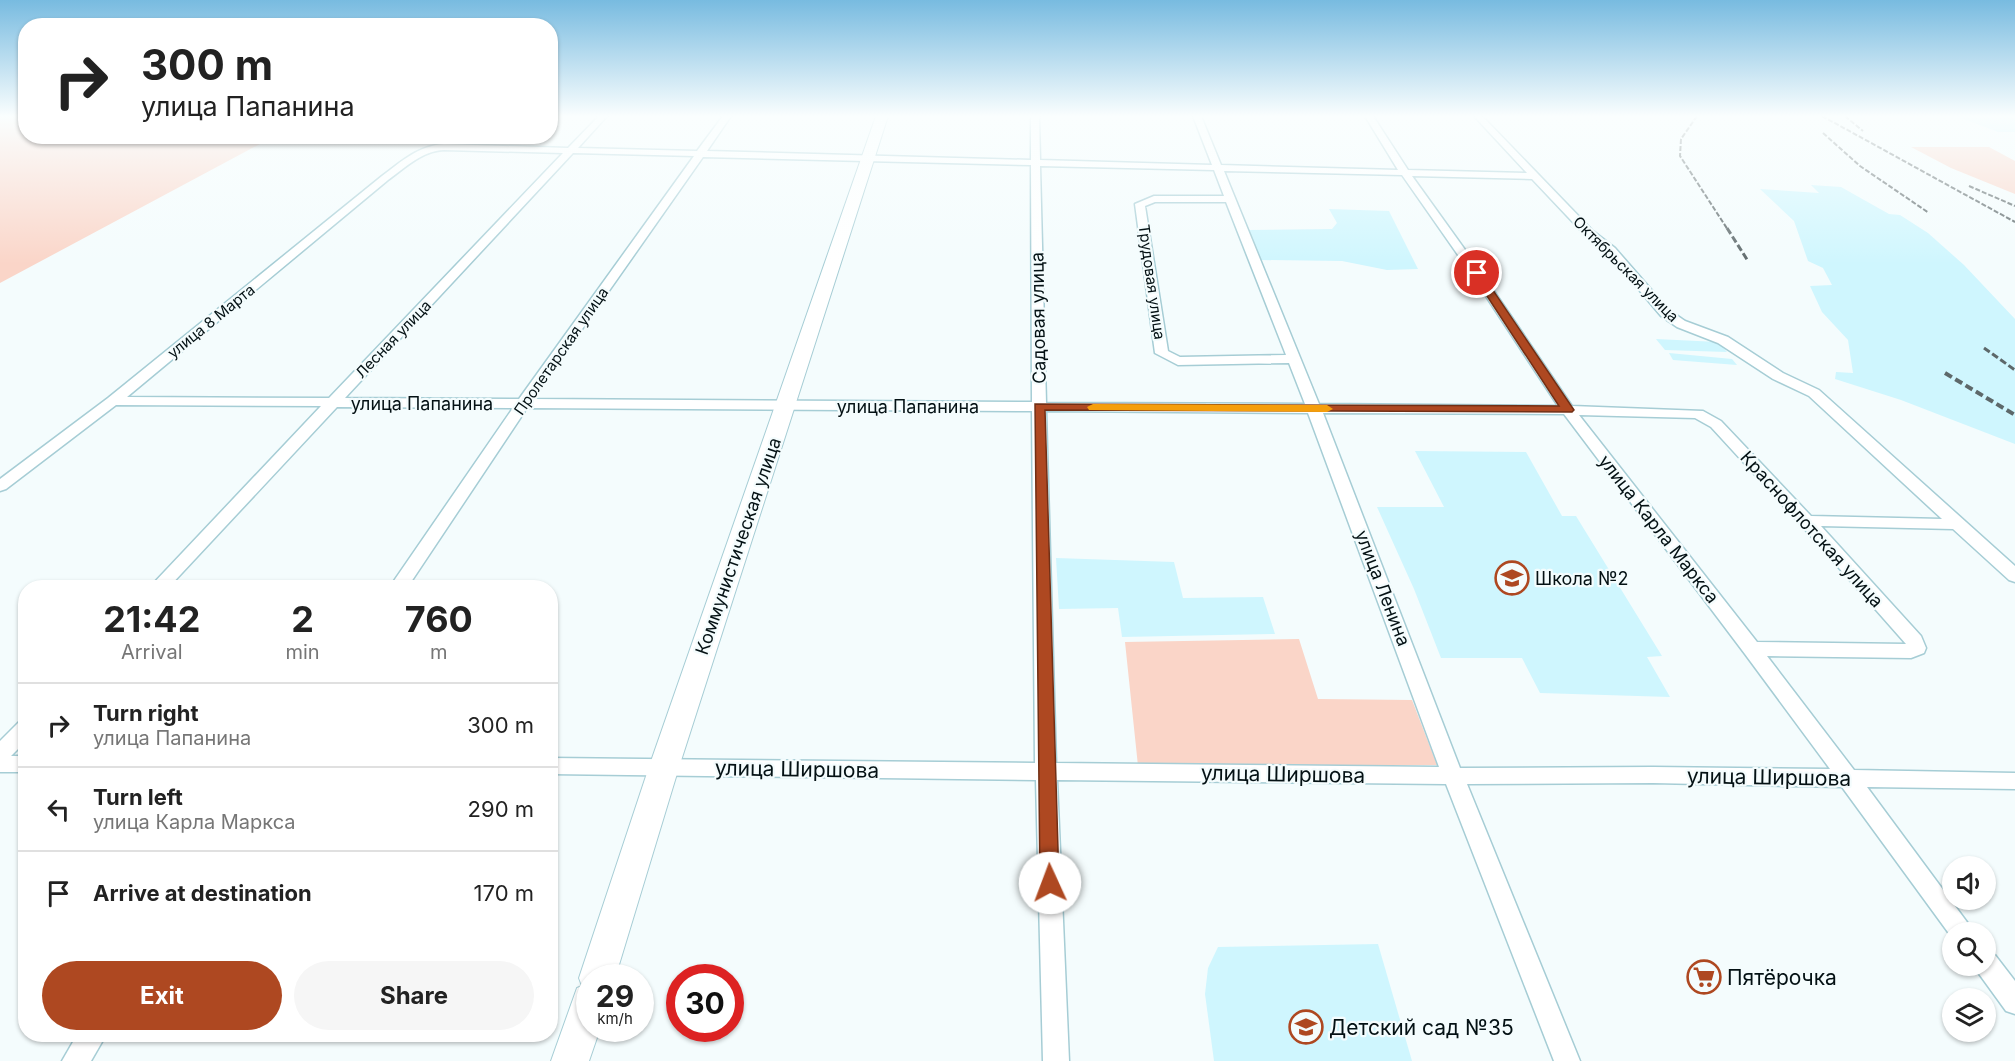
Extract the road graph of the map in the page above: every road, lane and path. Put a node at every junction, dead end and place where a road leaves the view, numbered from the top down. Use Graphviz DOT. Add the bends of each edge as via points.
graph roads {
  1 [pos="405,166"];
  2 [pos="557,166"];
  3 [pos="692,166"];
  4 [pos="866,166"];
  5 [pos="1034,166"];
  6 [pos="1195,166"];
  7 [pos="1217,166"];
  8 [pos="1401,166"];
  9 [pos="1523,166"];
  10 [pos="1404,171"];
  11 [pos="1533,176"];
  12 [pos="1230,199"];
  13 [pos="1294,359"];
  14 [pos="113,402"];
  15 [pos="333,402"];
  16 [pos="525,403"];
  17 [pos="786,405"];
  18 [pos="1039,407"];
  19 [pos="1314,409"];
  20 [pos="1568,410"];
  21 [pos="1703,415"];
  22 [pos="0,486"];
  23 [pos="1807,521"];
  24 [pos="1957,524"];
  25 [pos="2015,576"];
  26 [pos="166,580"];
  27 [pos="403,580"];
  28 [pos="1752,649"];
  29 [pos="18,735"];
  30 [pos="0,754"];
  31 [pos="0,764"];
  32 [pos="18,764"];
  33 [pos="558,766"];
  34 [pos="664,767"];
  35 [pos="1046,772"];
  36 [pos="1453,776"];
  37 [pos="1847,778"];
  38 [pos="2015,781"];
  39 [pos="1955,922"];
  40 [pos="601,964"];
  41 [pos="1996,976"];
  42 [pos="2015,1002"];
  43 [pos="88,1042"];
  44 [pos="576,1042"];
  45 [pos="75,1061"];
  46 [pos="570,1061"];
  47 [pos="1056,1061"];
  48 [pos="1567,1061"];
  1 -- 14 [label="street, улица 8 Марта"];
  2 -- 15 [label="street, Лесная улица"];
  3 -- 16 [label="street, Пролетарская улица"];
  4 -- 17 [label="street, Коммунистическая улица"];
  5 -- 18 [label="street, Садовая улица" via="1040,286"];
  6 -- 7 [label="street"];
  7 -- 10 [label="street"];
  7 -- 12 [label="street, улица Ленина"];
  8 -- 10 [label="street, улица Карла Маркса"];
  9 -- 11 [label="street, Октябрьская улица"];
  10 -- 11 [label="street"];
  10 -- 20 [label="street, улица Карла Маркса"];
  11 -- 24 [label="street, Октябрьская улица" via="1588,233 1611,250 1665,313 1681,324 1723,340 1778,376 1815,393"];
  12 -- 13 [label="street, улица Ленина"];
  12 -- 13 [label="street, Трудовая улица" via="1154,200 1140,204 1162,353 1178,361"];
  13 -- 19 [label="street, улица Ленина"];
  14 -- 15 [label="street, улица Папанина"];
  14 -- 22 [label="street, улица 8 Марта"];
  15 -- 16 [label="street, улица Папанина"];
  15 -- 26 [label="street, Лесная улица"];
  16 -- 17 [label="street, улица Папанина"];
  16 -- 27 [label="street, Пролетарская улица"];
  17 -- 18 [label="street, улица Папанина"];
  17 -- 34 [label="street, Коммунистическая улица"];
  18 -- 19 [label="street, улица Папанина"];
  18 -- 35 [label="street, Садовая улица"];
  19 -- 20 [label="street, улица Папанина"];
  19 -- 36 [label="street, улица Ленина"];
  20 -- 21 [label="street, улица Папанина"];
  20 -- 28 [label="street, улица Карла Маркса"];
  21 -- 23 [label="street, Краснофлотская улица"];
  23 -- 24 [label="street"];
  23 -- 28 [label="street, Краснофлотская улица" via="1917,648"];
  24 -- 25 [label="street, Октябрьская улица"];
  28 -- 37 [label="street, улица Карла Маркса"];
  29 -- 30 [label="street"];
  31 -- 32 [label="street"];
  33 -- 34 [label="street, улица Ширшова"];
  34 -- 35 [label="street, улица Ширшова"];
  34 -- 40 [label="street, Коммунистическая улица"];
  35 -- 36 [label="street, улица Ширшова"];
  35 -- 47 [label="street, Садовая улица"];
  36 -- 37 [label="street, улица Ширшова"];
  36 -- 48 [label="street, улица Ленина"];
  37 -- 38 [label="street, улица Ширшова"];
  37 -- 39 [label="street, улица Карла Маркса"];
  41 -- 42 [label="street"];
  43 -- 45 [label="street"];
  44 -- 46 [label="street"];
}
